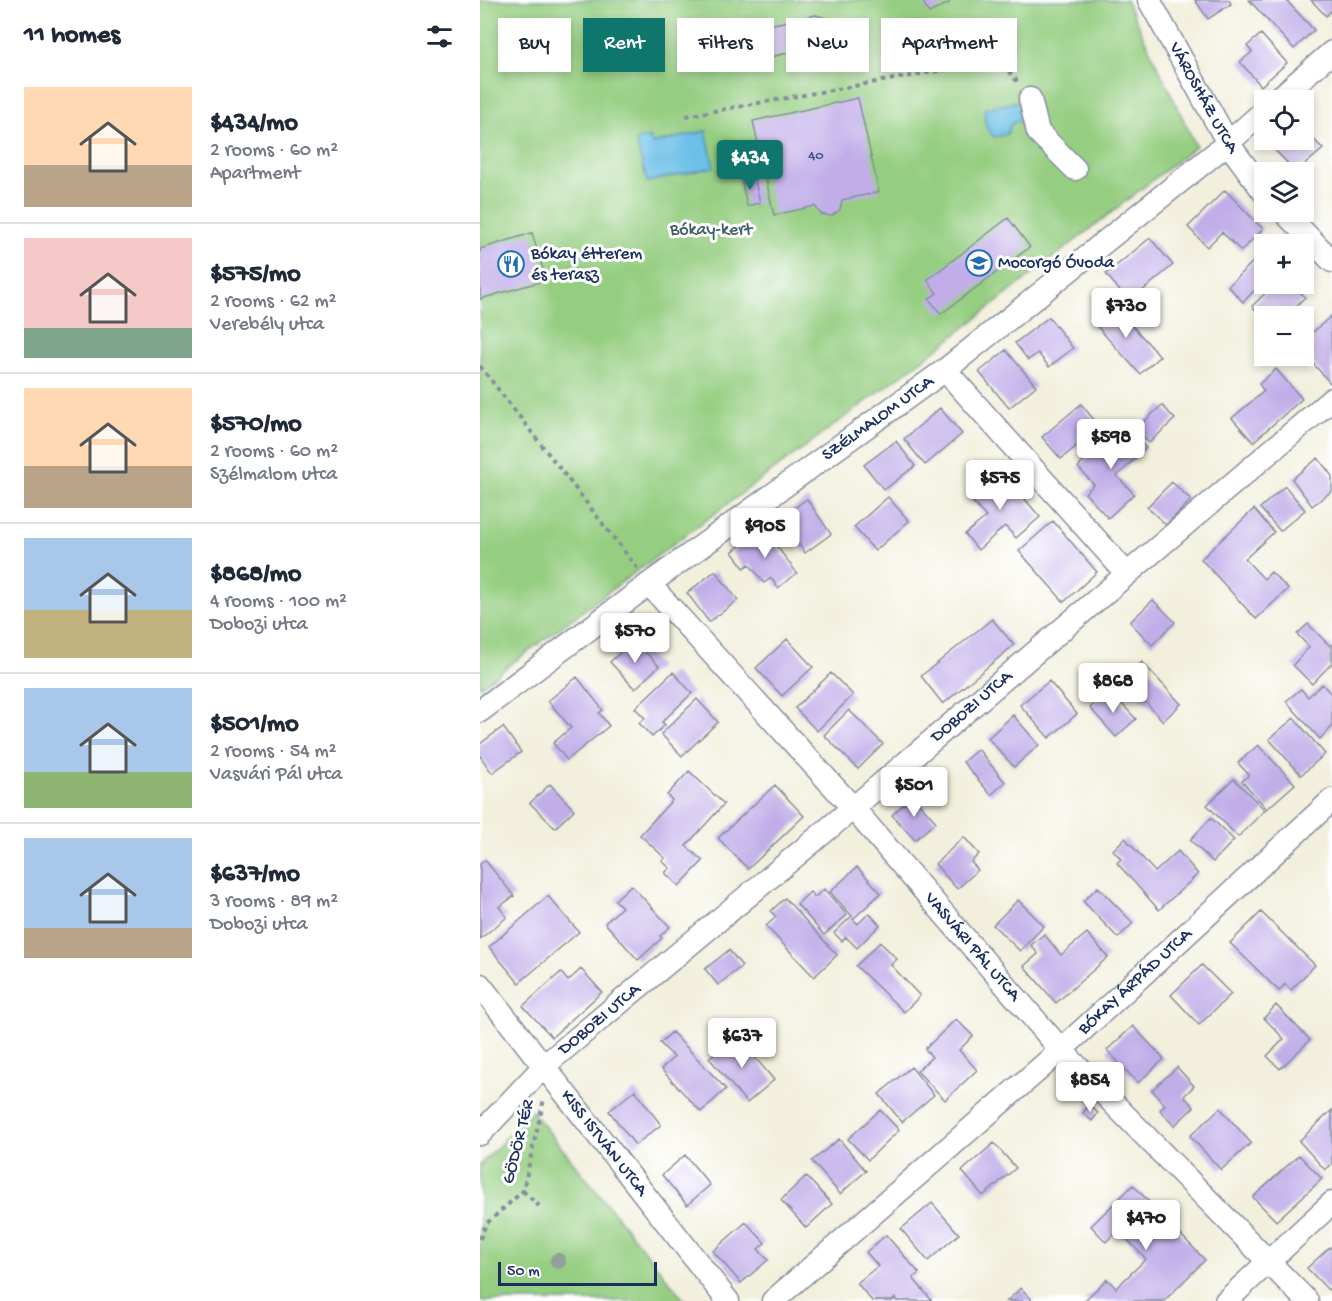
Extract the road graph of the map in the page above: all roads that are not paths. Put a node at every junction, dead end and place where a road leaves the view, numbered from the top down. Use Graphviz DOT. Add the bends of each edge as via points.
graph roads {
  1 [pos="1149,0"];
  2 [pos="1332,52"];
  3 [pos="1288,90"];
  4 [pos="1030,99"];
  5 [pos="1254,120"];
  6 [pos="1228,143"];
  7 [pos="1075,170"];
  8 [pos="1254,178"];
  9 [pos="1294,222"];
  10 [pos="1332,261"];
  11 [pos="945,370"];
  12 [pos="1332,399"];
  13 [pos="1127,574"];
  14 [pos="649,584"];
  15 [pos="480,711"];
  16 [pos="1332,800"];
  17 [pos="853,808"];
  18 [pos="480,985"];
  19 [pos="1061,1050"];
  20 [pos="547,1068"];
  21 [pos="480,1134"];
  22 [pos="1332,1203"];
  23 [pos="1269,1261"];
  24 [pos="728,1301"];
  25 [pos="772,1301"];
  26 [pos="1226,1301"];
  27 [pos="1307,1301"];
  1 -- 6 [label="street, VÁROSHÁZ UTCA"];
  2 -- 3 [label="street"];
  4 -- 7 [label="street" via="1038,132"];
  5 -- 6 [label="street, SZÉLMALOM UTCA"];
  6 -- 8 [label="street, VÁROSHÁZ UTCA"];
  6 -- 11 [label="street, SZÉLMALOM UTCA"];
  9 -- 10 [label="street"];
  11 -- 13 [label="street"];
  11 -- 14 [label="street, SZÉLMALOM UTCA"];
  12 -- 13 [label="street, DOBOZI UTCA"];
  13 -- 17 [label="street, DOBOZI UTCA"];
  14 -- 15 [label="street, SZÉLMALOM UTCA"];
  14 -- 17 [label="street, VASVÁRI PÁL UTCA"];
  16 -- 19 [label="street, BÓKAY ÁRPÁD UTCA"];
  17 -- 19 [label="street, VASVÁRI PÁL UTCA"];
  17 -- 20 [label="street, DOBOZI UTCA"];
  18 -- 20 [label="street, KISS ISTVÁN UTCA"];
  19 -- 23 [label="street, VASVÁRI PÁL UTCA"];
  19 -- 25 [label="street, BÓKAY ÁRPÁD UTCA"];
  20 -- 21 [label="street, DOBOZI UTCA"];
  20 -- 24 [label="street, KISS ISTVÁN UTCA"];
  22 -- 23 [label="street"];
  23 -- 26 [label="street"];
  23 -- 27 [label="street, VASVÁRI PÁL UTCA"];
}
